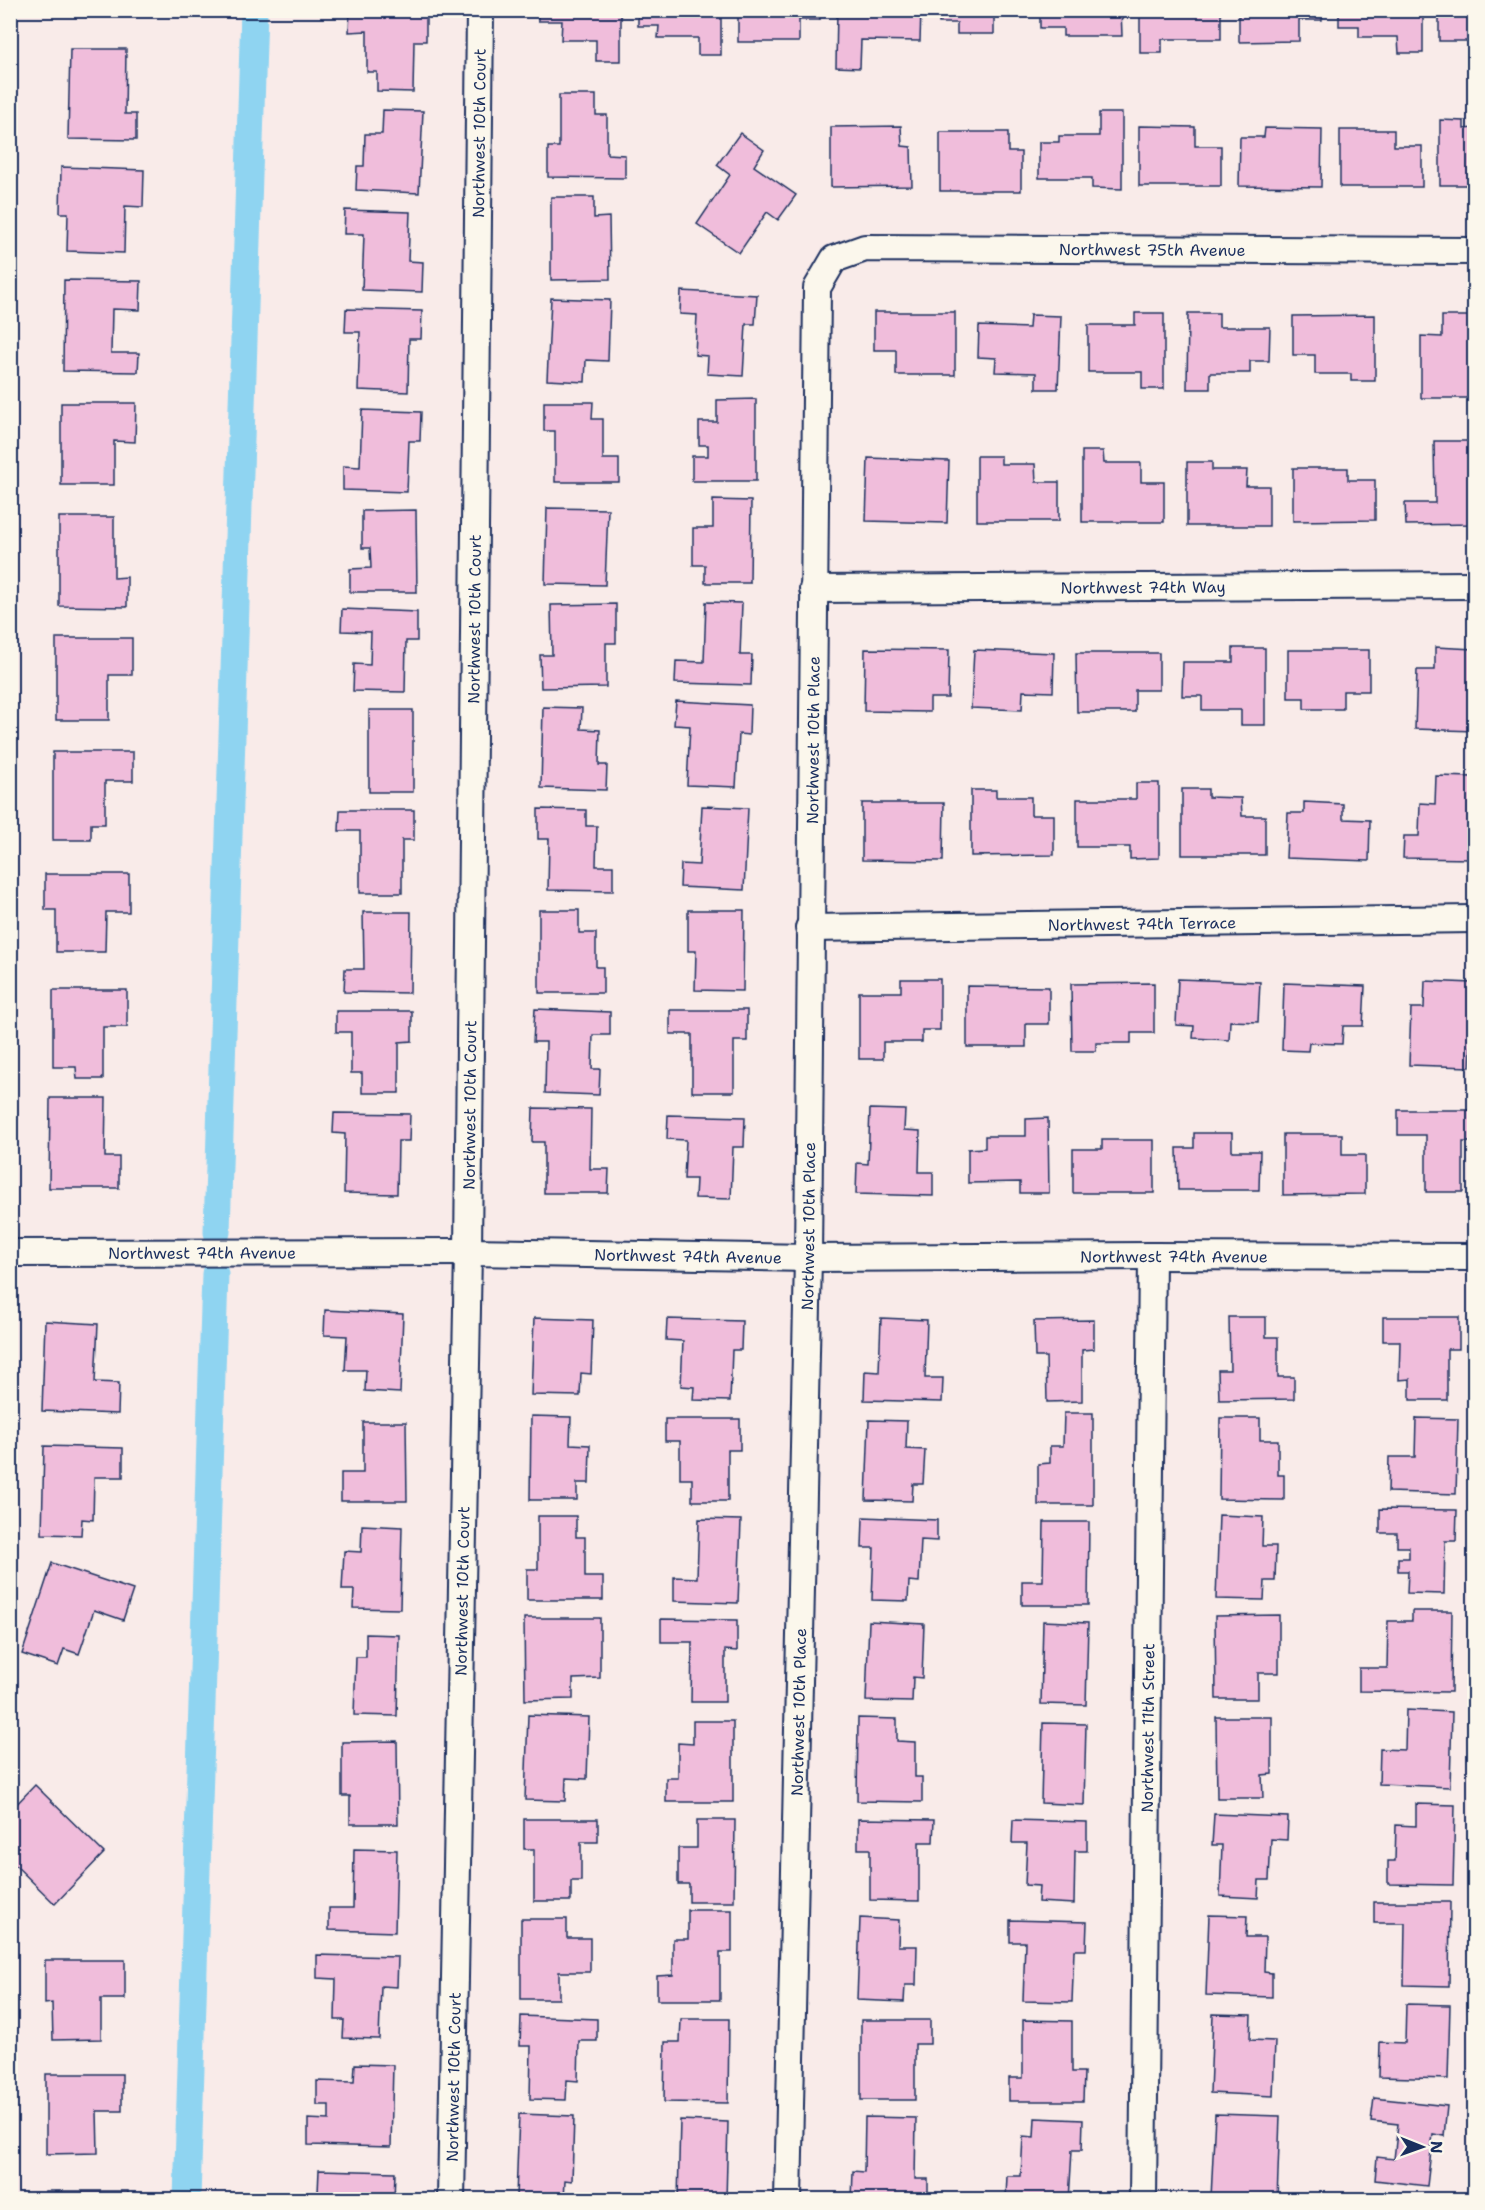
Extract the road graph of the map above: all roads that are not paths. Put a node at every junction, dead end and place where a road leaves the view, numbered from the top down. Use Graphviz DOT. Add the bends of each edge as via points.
graph roads {
  1 [pos="480,10"];
  2 [pos="1474,251"];
  3 [pos="834,259"];
  4 [pos="1474,585"];
  5 [pos="813,589"];
  6 [pos="1474,919"];
  7 [pos="809,928"];
  8 [pos="468,1252"];
  9 [pos="10,1253"];
  10 [pos="1152,1256"];
  11 [pos="1474,1257"];
  12 [pos="808,1258"];
  13 [pos="451,2199"];
  14 [pos="788,2199"];
  15 [pos="1143,2199"];
  1 -- 8 [label="street, Northwest 10th Court"];
  2 -- 3 [label="street, Northwest 75th Avenue" via="865,248"];
  3 -- 5 [label="street, Northwest 10th Place" via="816,288"];
  4 -- 5 [label="street, Northwest 74th Way"];
  5 -- 7 [label="street, Northwest 10th Place"];
  6 -- 7 [label="street, Northwest 74th Terrace"];
  7 -- 12 [label="street, Northwest 10th Place"];
  8 -- 9 [label="street, Northwest 74th Avenue"];
  8 -- 12 [label="street, Northwest 74th Avenue"];
  8 -- 13 [label="street, Northwest 10th Court"];
  10 -- 11 [label="street, Northwest 74th Avenue"];
  10 -- 12 [label="street, Northwest 74th Avenue"];
  10 -- 15 [label="street, Northwest 11th Street"];
  12 -- 14 [label="street, Northwest 10th Place"];
}
